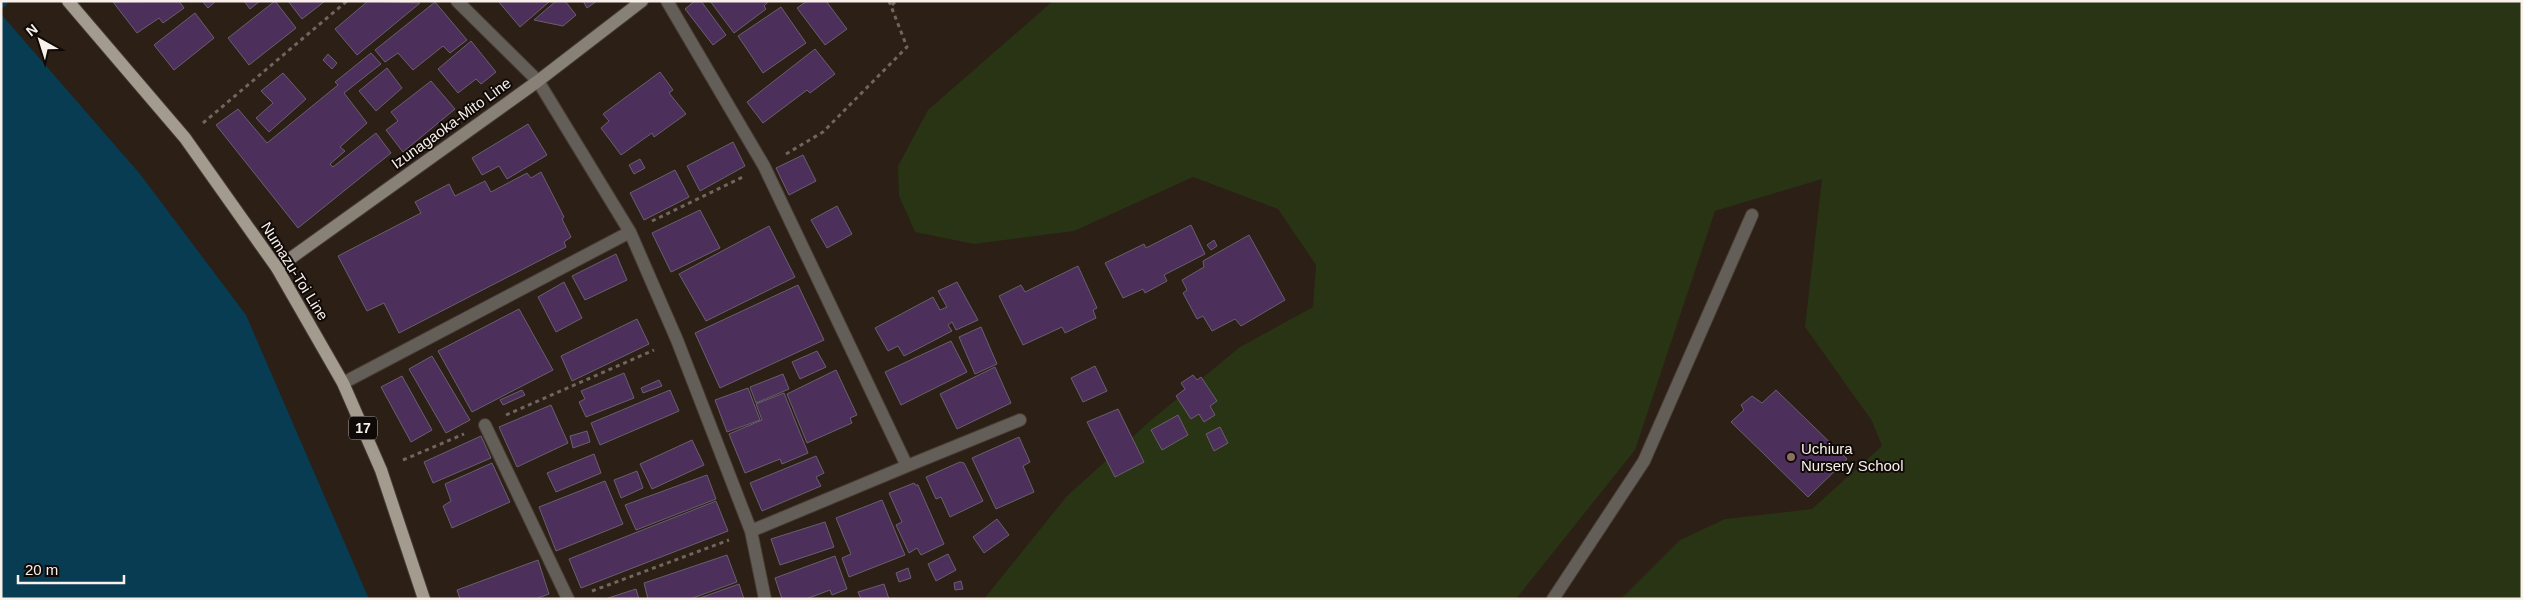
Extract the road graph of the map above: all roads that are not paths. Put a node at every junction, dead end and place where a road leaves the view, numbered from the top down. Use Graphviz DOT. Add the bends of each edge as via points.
graph roads {
  1 [pos="68,1"];
  2 [pos="457,1"];
  3 [pos="642,1"];
  4 [pos="667,1"];
  5 [pos="538,80"];
  6 [pos="1752,215"];
  7 [pos="630,232"];
  8 [pos="277,268"];
  9 [pos="343,383"];
  10 [pos="1020,420"];
  11 [pos="485,425"];
  12 [pos="907,466"];
  13 [pos="751,531"];
  14 [pos="424,599"];
  15 [pos="568,599"];
  16 [pos="765,599"];
  17 [pos="1553,599"];
  1 -- 8 [label="main road, Numazu-Toi Line / 17" via="185,138"];
  2 -- 5 [label="street"];
  3 -- 5 [label="main road, Izunagaoka-Mito Line"];
  4 -- 12 [label="street" via="764,166"];
  5 -- 7 [label="street"];
  5 -- 8 [label="main road, Izunagaoka-Mito Line"];
  6 -- 17 [label="street" via="1644,461"];
  7 -- 9 [label="street"];
  7 -- 13 [label="street" via="677,340"];
  8 -- 9 [label="main road, Numazu-Toi Line / 17"];
  9 -- 14 [label="main road, Numazu-Toi Line / 17" via="381,470"];
  10 -- 12 [label="street"];
  11 -- 15 [label="street"];
  12 -- 13 [label="street"];
  13 -- 16 [label="street"];
}
